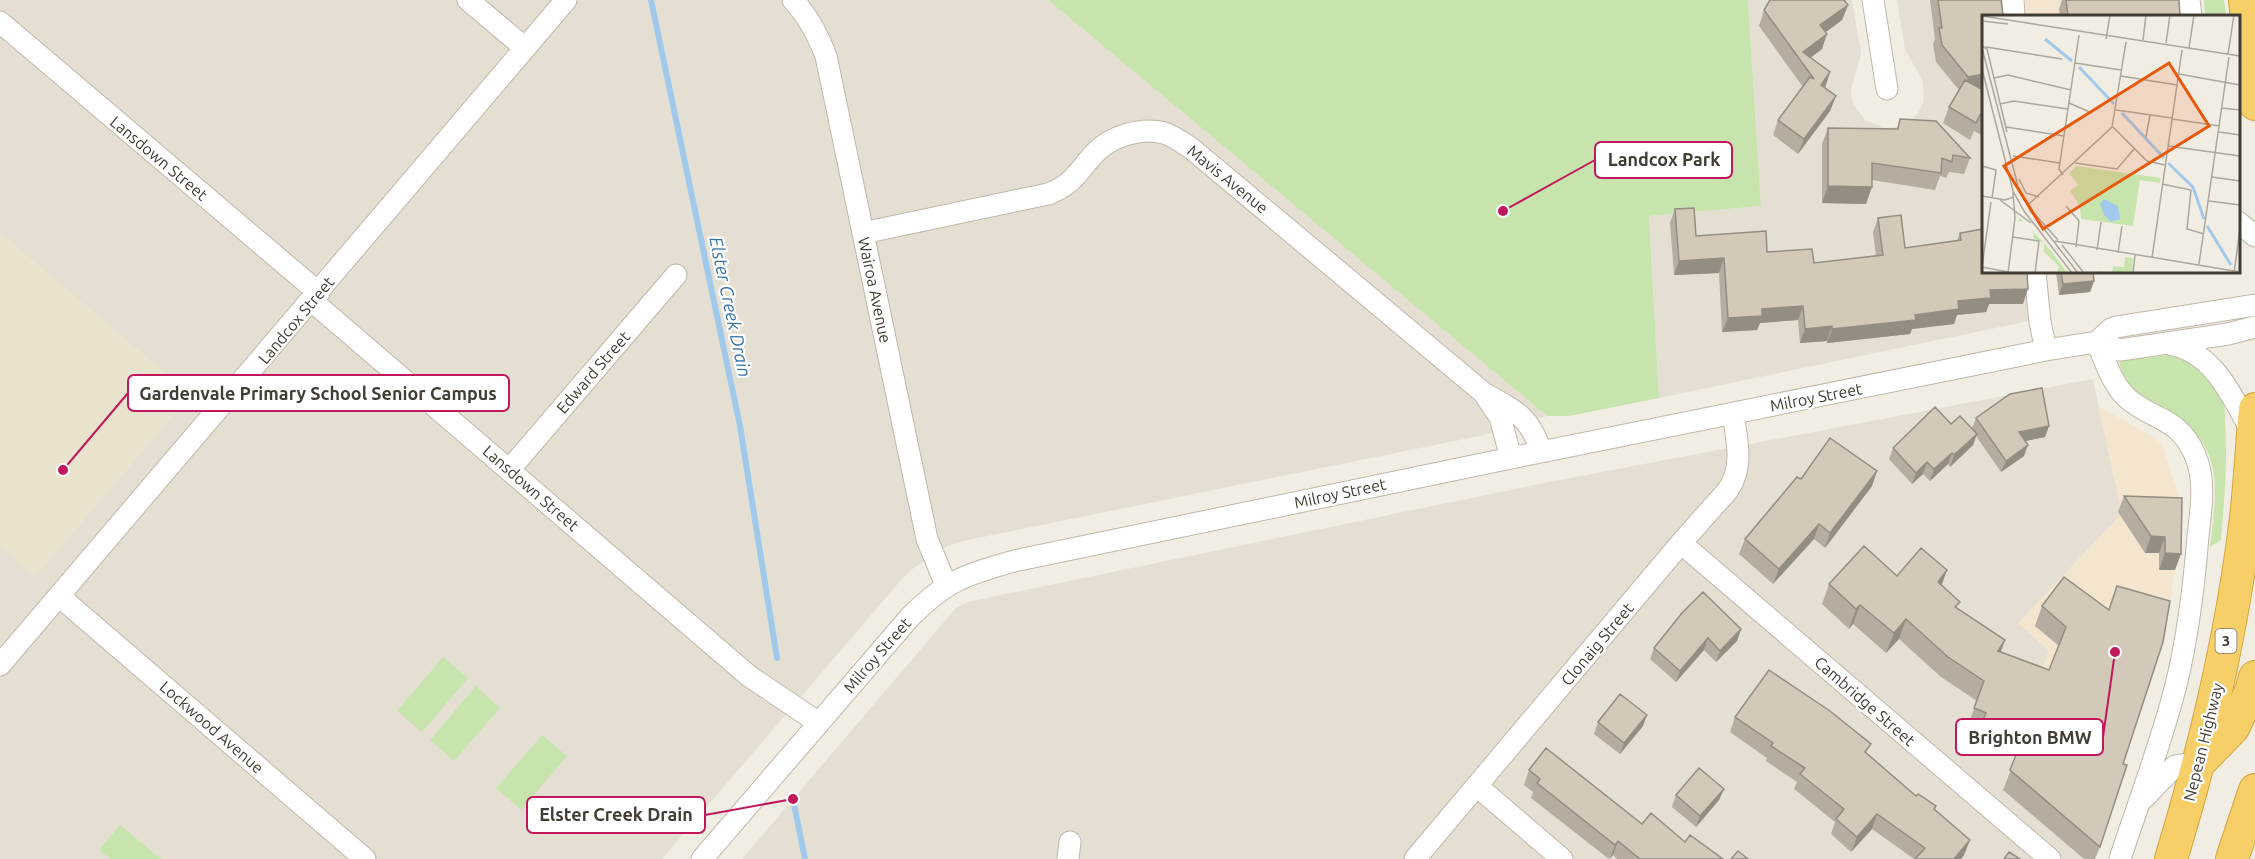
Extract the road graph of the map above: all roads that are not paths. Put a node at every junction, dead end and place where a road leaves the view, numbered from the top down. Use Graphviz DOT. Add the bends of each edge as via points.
graph roads {
  1 [pos="468,0"];
  2 [pos="566,0"];
  3 [pos="794,0"];
  4 [pos="1873,0"];
  5 [pos="2013,0"];
  6 [pos="2190,0"];
  7 [pos="2245,0"];
  8 [pos="2014,15"];
  9 [pos="2191,15"];
  10 [pos="0,22"];
  11 [pos="525,48"];
  12 [pos="1887,89"];
  13 [pos="2255,104"];
  14 [pos="2240,224"];
  15 [pos="863,233"];
  16 [pos="2255,236"];
  17 [pos="2036,273"];
  18 [pos="676,275"];
  19 [pos="315,297"];
  20 [pos="2255,305"];
  21 [pos="2255,327"];
  22 [pos="2097,342"];
  23 [pos="2166,343"];
  24 [pos="2046,350"];
  25 [pos="1485,394"];
  26 [pos="1733,414"];
  27 [pos="2254,435"];
  28 [pos="1541,452"];
  29 [pos="1511,458"];
  30 [pos="510,469"];
  31 [pos="1681,543"];
  32 [pos="946,585"];
  33 [pos="59,596"];
  34 [pos="0,665"];
  35 [pos="2255,677"];
  36 [pos="812,730"];
  37 [pos="2200,762"];
  38 [pos="1477,786"];
  39 [pos="2255,790"];
  40 [pos="2137,807"];
  41 [pos="365,859"];
  42 [pos="702,859"];
  43 [pos="1415,859"];
  44 [pos="1562,859"];
  45 [pos="2050,859"];
  46 [pos="2120,859"];
  47 [pos="2171,859"];
  48 [pos="2232,859"];
  1 -- 11 [label="street"];
  2 -- 11 [label="street, Landcox Street"];
  3 -- 15 [label="street, Wairoa Avenue" via="826,56"];
  4 -- 12 [label="street"];
  5 -- 8 [label="street"];
  6 -- 9 [label="street"];
  7 -- 13 [label="highway"];
  10 -- 19 [label="street, Lansdown Street"];
  11 -- 19 [label="street, Landcox Street"];
  14 -- 16 [label="street"];
  15 -- 25 [label="street, Mavis Avenue" via="1061,190 1107,143 1133,133 1163,133 1192,149"];
  15 -- 32 [label="street, Wairoa Avenue" via="927,539"];
  17 -- 24 [label="street"];
  18 -- 30 [label="street, Edward Street"];
  19 -- 30 [label="street, Lansdown Street"];
  19 -- 33 [label="street, Landcox Street"];
  20 -- 22 [label="street, Milroy Street" via="2116,327"];
  21 -- 23 [label="street, Milroy Street"];
  22 -- 23 [label="street, Milroy Street" via="2120,350"];
  22 -- 24 [label="street, Milroy Street"];
  22 -- 40 [label="street" via="2125,396 2171,424 2190,444 2201,477 2196,567 2183,653 2168,714"];
  23 -- 27 [label="street" via="2187,349 2217,372"];
  24 -- 26 [label="street, Milroy Street"];
  25 -- 28 [label="street, Mavis Avenue" via="1512,409 1532,428"];
  25 -- 29 [label="street, Mavis Avenue" via="1500,417"];
  26 -- 28 [label="street, Milroy Street"];
  26 -- 31 [label="street, Clonaig Street" via="1738,465 1734,482"];
  27 -- 37 [label="highway, Nepean Highway / 3" via="2230,622"];
  28 -- 29 [label="street, Milroy Street"];
  29 -- 32 [label="street, Milroy Street" via="1014,561"];
  30 -- 36 [label="street, Lansdown Street"];
  31 -- 38 [label="street, Clonaig Street"];
  31 -- 45 [label="street, Cambridge Street"];
  32 -- 36 [label="street, Milroy Street" via="910,617"];
  33 -- 34 [label="street, Landcox Street"];
  33 -- 41 [label="street, Lockwood Avenue"];
  35 -- 37 [label="highway" via="2233,728"];
  36 -- 42 [label="street, Milroy Street"];
  37 -- 40 [label="street" via="2175,766"];
  37 -- 47 [label="highway, Nepean Highway / 3"];
  38 -- 43 [label="street, Clonaig Street"];
  38 -- 44 [label="street"];
  39 -- 48 [label="highway"];
  40 -- 46 [label="street"];
}
